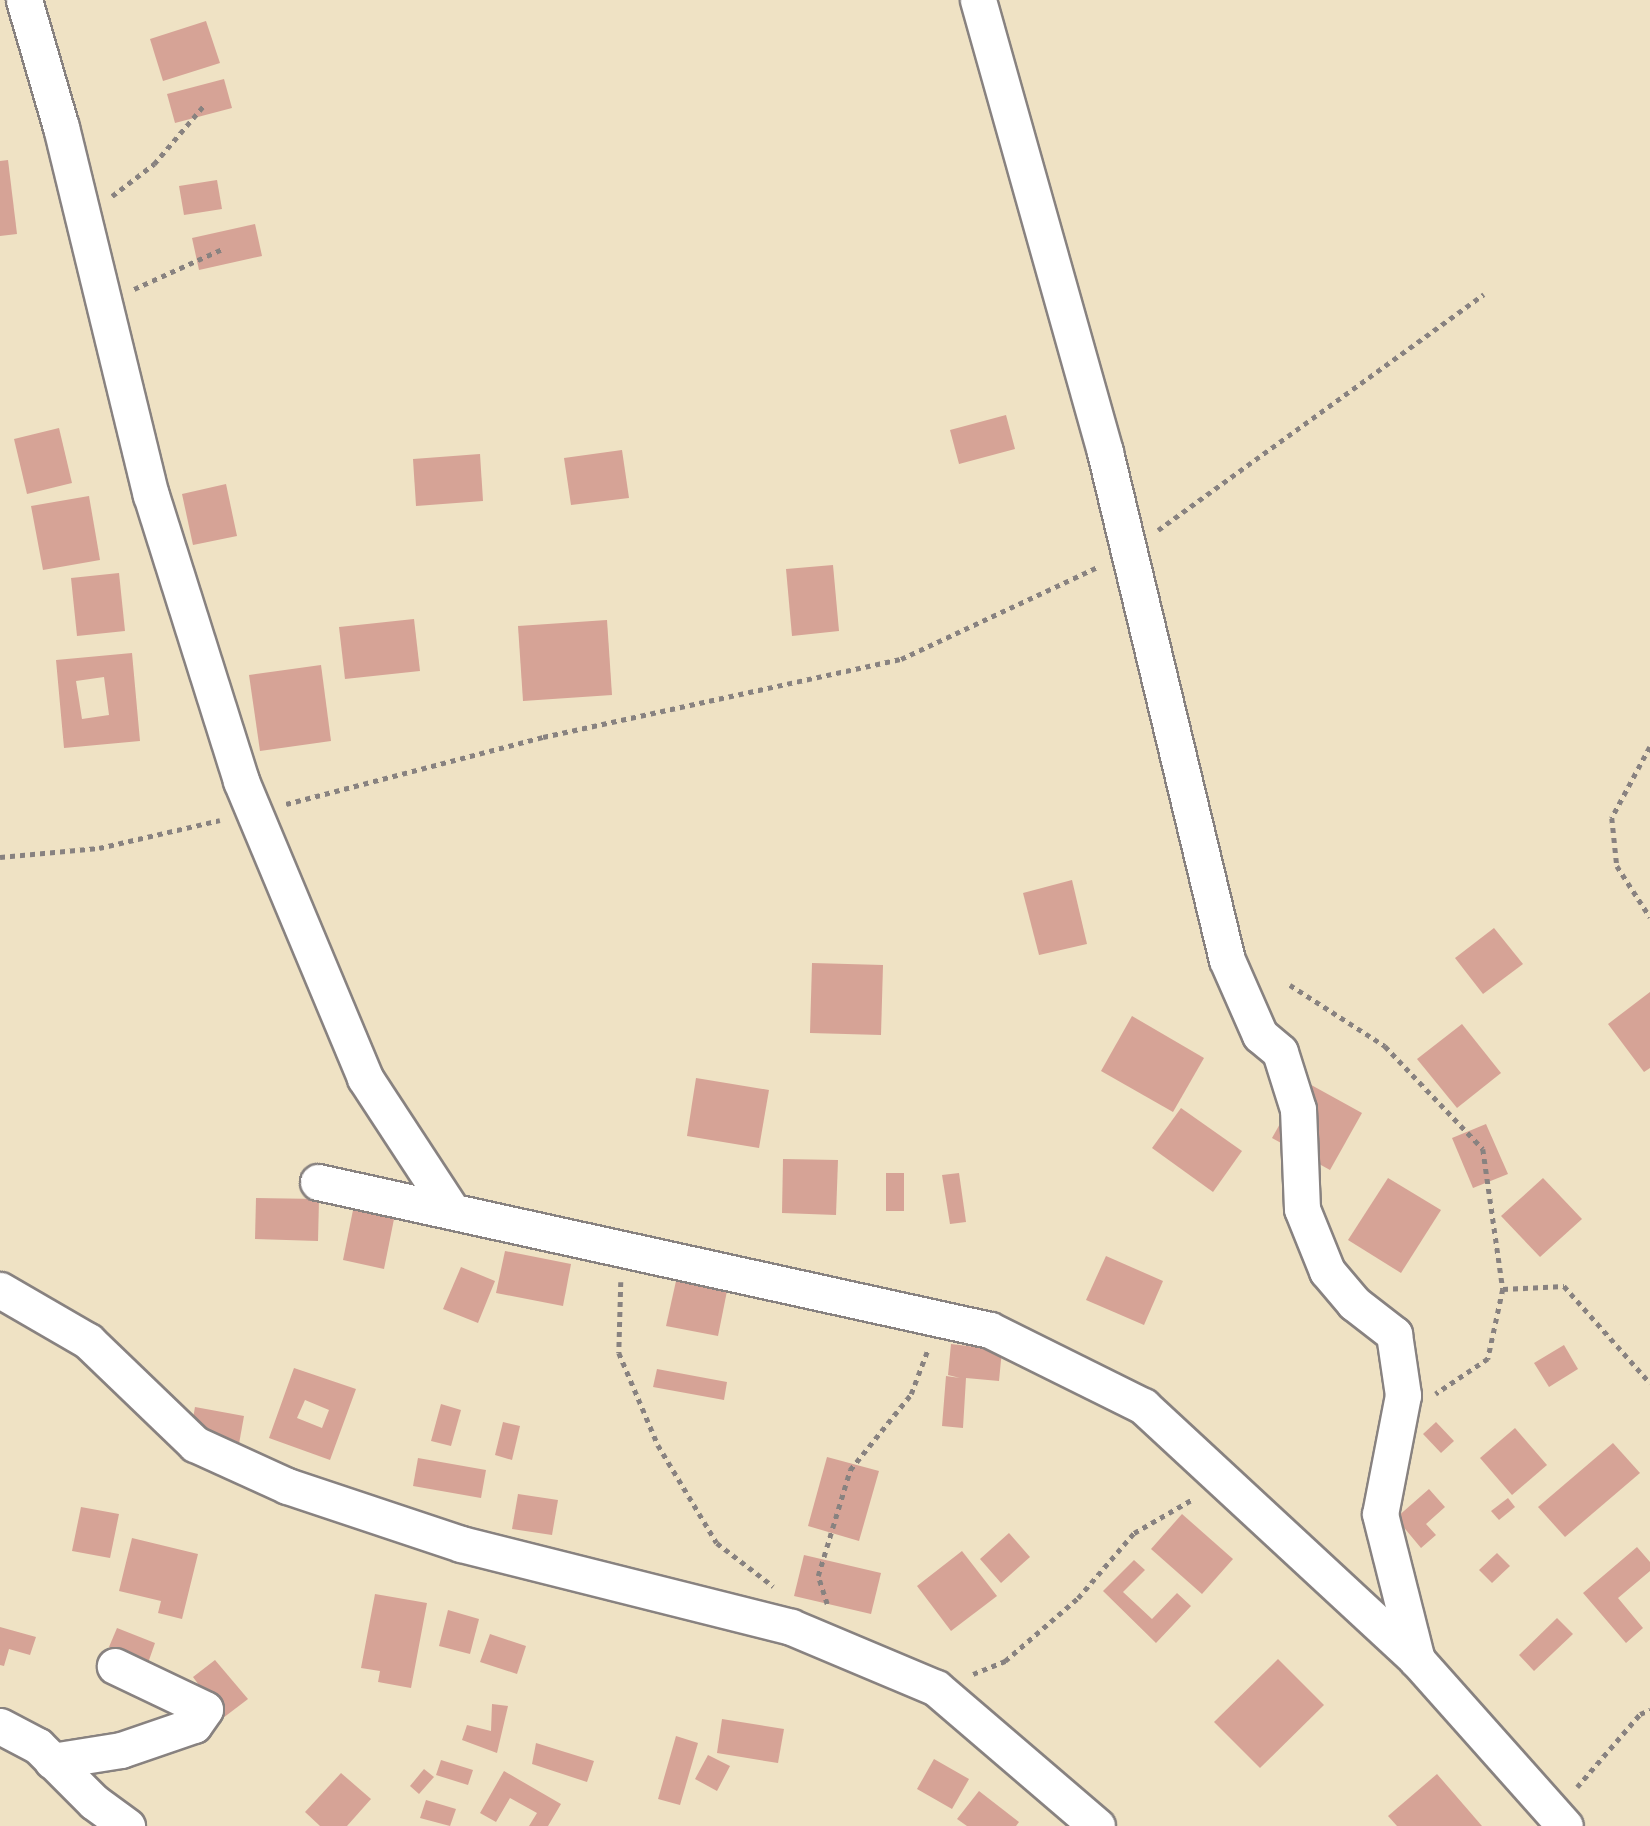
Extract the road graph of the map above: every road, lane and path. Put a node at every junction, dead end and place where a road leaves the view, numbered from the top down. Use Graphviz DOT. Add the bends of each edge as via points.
graph roads {
  1 [pos="24,0"];
  2 [pos="978,0"];
  3 [pos="205,104"];
  4 [pos="84,218"];
  5 [pos="222,249"];
  6 [pos="1484,294"];
  7 [pos="104,302"];
  8 [pos="1129,551"];
  9 [pos="1650,747"];
  10 [pos="254,812"];
  11 [pos="0,857"];
  12 [pos="1650,918"];
  13 [pos="1290,985"];
  14 [pos="318,1182"];
  15 [pos="452,1212"];
  16 [pos="622,1249"];
  17 [pos="1503,1289"];
  18 [pos="0,1290"];
  19 [pos="939,1319"];
  20 [pos="1650,1384"];
  21 [pos="1429,1400"];
  22 [pos="1225,1483"];
  23 [pos="783,1593"];
  24 [pos="831,1617"];
  25 [pos="1417,1660"];
  26 [pos="115,1667"];
  27 [pos="936,1688"];
  28 [pos="1650,1710"];
  29 [pos="0,1726"];
  30 [pos="52,1761"];
  31 [pos="1559,1819"];
  32 [pos="127,1826"];
  33 [pos="1097,1826"];
  1 -- 4 [label="street"];
  2 -- 8 [label="street"];
  3 -- 4 [label="path" via="154,164"];
  4 -- 7 [label="street"];
  5 -- 7 [label="path"];
  6 -- 8 [label="path"];
  7 -- 10 [label="street" via="151,495"];
  8 -- 10 [label="path" via="901,659 543,737"];
  8 -- 25 [label="street" via="1227,960 1261,1035 1280,1052 1298,1109 1302,1209 1327,1272 1354,1303 1394,1334 1403,1395 1380,1514"];
  9 -- 12 [label="path" via="1612,818 1617,866"];
  10 -- 11 [label="path" via="99,848"];
  10 -- 15 [label="street" via="365,1078"];
  13 -- 17 [label="path" via="1385,1046 1483,1149"];
  14 -- 15 [label="street"];
  15 -- 16 [label="street"];
  16 -- 19 [label="street"];
  16 -- 23 [label="path" via="619,1353 658,1445 718,1543"];
  17 -- 20 [label="path" via="1564,1286"];
  17 -- 21 [label="path" via="1488,1359"];
  18 -- 27 [label="street" via="88,1342 195,1444 286,1486 461,1544 790,1627"];
  19 -- 22 [label="street" via="990,1330 1143,1406"];
  19 -- 24 [label="path" via="911,1394 850,1470 818,1576"];
  22 -- 25 [label="street"];
  22 -- 27 [label="path" via="1134,1533 1078,1598 1005,1661"];
  25 -- 31 [label="street"];
  26 -- 30 [label="street" via="205,1709 194,1725 170,1734 121,1750"];
  27 -- 33 [label="street"];
  28 -- 31 [label="path" via="1640,1714"];
  29 -- 30 [label="street" via="38,1746"];
  30 -- 32 [label="street"];
}
